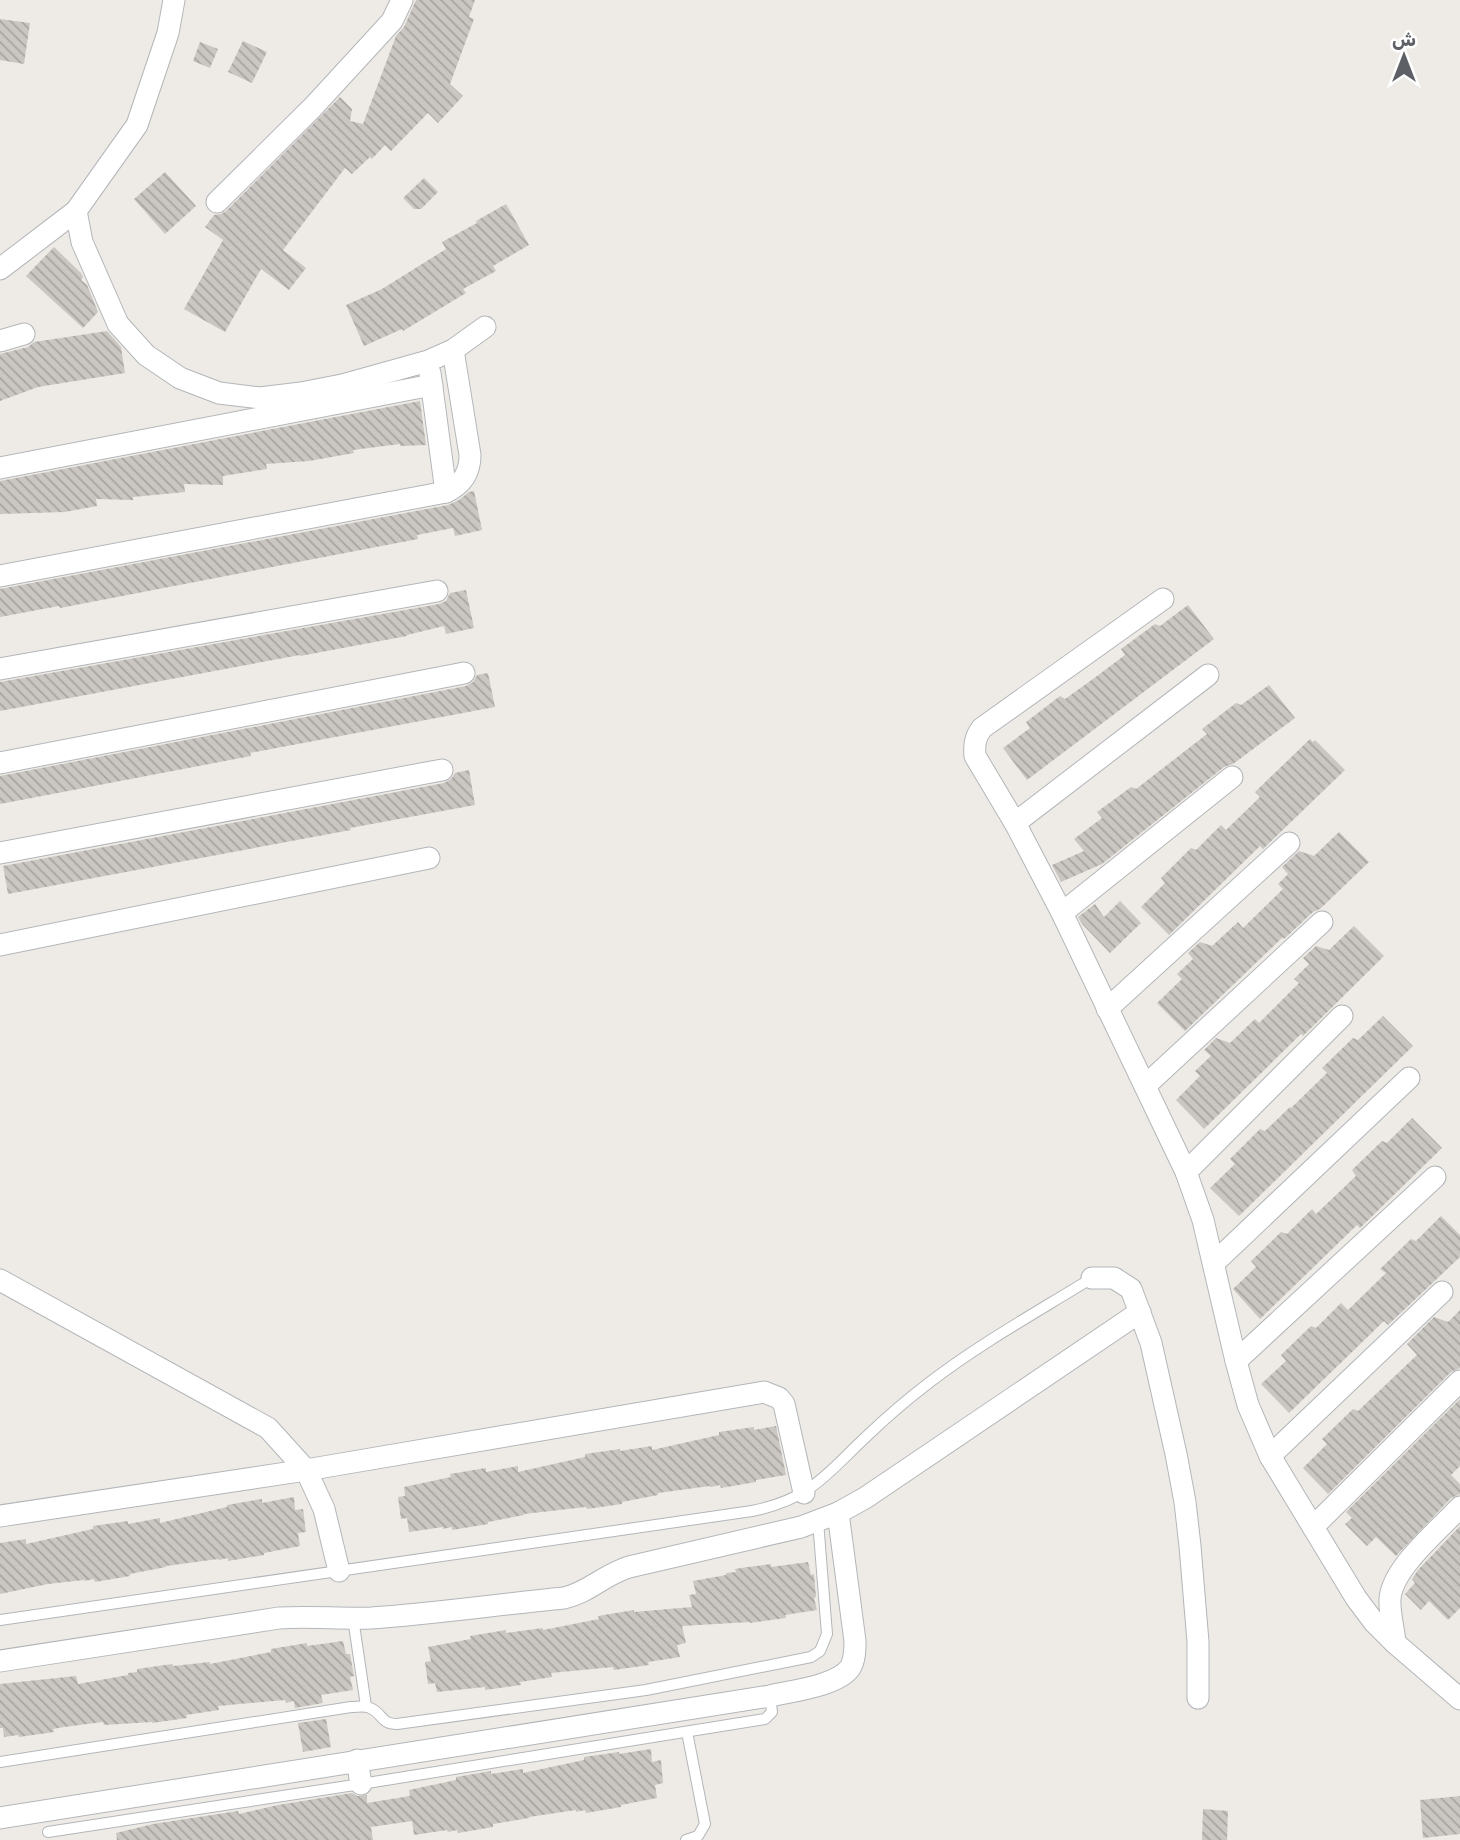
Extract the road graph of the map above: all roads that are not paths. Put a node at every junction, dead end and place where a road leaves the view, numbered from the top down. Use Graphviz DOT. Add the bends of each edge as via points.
graph roads {
  1 [pos="174,0"];
  2 [pos="402,0"];
  3 [pos="217,202"];
  4 [pos="76,211"];
  5 [pos="1,267"];
  6 [pos="485,327"];
  7 [pos="24,334"];
  8 [pos="0,341"];
  9 [pos="453,349"];
  10 [pos="428,362"];
  11 [pos="432,385"];
  12 [pos="0,468"];
  13 [pos="446,492"];
  14 [pos="0,576"];
  15 [pos="437,591"];
  16 [pos="1163,599"];
  17 [pos="0,669"];
  18 [pos="464,673"];
  19 [pos="1208,675"];
  20 [pos="0,763"];
  21 [pos="442,770"];
  22 [pos="1232,777"];
  23 [pos="1015,823"];
  24 [pos="1289,843"];
  25 [pos="0,853"];
  26 [pos="429,858"];
  27 [pos="1062,913"];
  28 [pos="1322,922"];
  29 [pos="0,945"];
  30 [pos="1107,1009"];
  31 [pos="1342,1016"];
  32 [pos="1409,1078"];
  33 [pos="1145,1086"];
  34 [pos="1186,1172"];
  35 [pos="1435,1177"];
  36 [pos="1214,1264"];
  37 [pos="1092,1278"];
  38 [pos="0,1280"];
  39 [pos="1442,1292"];
  40 [pos="1140,1312"];
  41 [pos="1236,1361"];
  42 [pos="1460,1381"];
  43 [pos="1270,1456"];
  44 [pos="306,1470"];
  45 [pos="804,1493"];
  46 [pos="1460,1507"];
  47 [pos="838,1513"];
  48 [pos="0,1516"];
  49 [pos="818,1521"];
  50 [pos="1313,1527"];
  51 [pos="339,1571"];
  52 [pos="353,1618"];
  53 [pos="0,1620"];
  54 [pos="1395,1643"];
  55 [pos="0,1661"];
  56 [pos="770,1696"];
  57 [pos="1198,1698"];
  58 [pos="1460,1699"];
  59 [pos="366,1706"];
  60 [pos="687,1732"];
  61 [pos="357,1760"];
  62 [pos="0,1762"];
  63 [pos="361,1784"];
  64 [pos="46,1811"];
  65 [pos="0,1818"];
  66 [pos="49,1836"];
  67 [pos="686,1840"];
  1 -- 4 [label="street" via="168,33 136,125"];
  2 -- 3 [label="street" via="393,21"];
  4 -- 5 [label="street"];
  4 -- 10 [label="street" via="82,242 118,324 146,355 180,378 219,393 260,398 342,385"];
  6 -- 9 [label="street"];
  7 -- 8 [label="street"];
  9 -- 10 [label="street"];
  9 -- 13 [label="street" via="470,464 462,482"];
  10 -- 11 [label="street"];
  11 -- 12 [label="street"];
  11 -- 13 [label="street"];
  13 -- 14 [label="street"];
  15 -- 17 [label="street"];
  16 -- 23 [label="street" via="976,736 975,756"];
  18 -- 20 [label="street"];
  19 -- 23 [label="street"];
  21 -- 25 [label="street"];
  22 -- 27 [label="street"];
  23 -- 27 [label="street"];
  24 -- 30 [label="street"];
  26 -- 29 [label="street"];
  27 -- 30 [label="street"];
  28 -- 33 [label="street"];
  30 -- 33 [label="street"];
  31 -- 34 [label="street"];
  32 -- 36 [label="street"];
  33 -- 34 [label="street"];
  34 -- 36 [label="street"];
  35 -- 41 [label="street"];
  36 -- 41 [label="street"];
  37 -- 40 [label="street" via="1114,1278 1130,1289"];
  37 -- 45 [label="lane" via="932,1380"];
  38 -- 44 [label="street" via="268,1428"];
  39 -- 43 [label="street"];
  40 -- 47 [label="street"];
  40 -- 57 [label="street" via="1154,1355 1185,1502 1198,1642"];
  41 -- 43 [label="street" via="1248,1405"];
  42 -- 50 [label="street"];
  43 -- 50 [label="street"];
  44 -- 45 [label="street" via="764,1392 784,1404"];
  44 -- 48 [label="street"];
  44 -- 51 [label="street" via="324,1509"];
  45 -- 51 [label="lane" via="752,1511"];
  46 -- 54 [label="street" via="1404,1565 1394,1582 1390,1600"];
  47 -- 49 [label="street"];
  47 -- 56 [label="street" via="855,1655 840,1678"];
  49 -- 52 [label="street" via="619,1570 569,1597"];
  49 -- 59 [label="lane" via="827,1634 820,1651 811,1657 646,1690 391,1725"];
  50 -- 54 [label="street" via="1356,1598"];
  51 -- 53 [label="lane"];
  52 -- 55 [label="street" via="279,1618"];
  52 -- 59 [label="lane"];
  54 -- 58 [label="street"];
  56 -- 60 [label="lane" via="772,1712 765,1719"];
  56 -- 61 [label="street"];
  59 -- 62 [label="lane"];
  60 -- 63 [label="lane"];
  60 -- 67 [label="lane" via="705,1824 698,1836"];
  61 -- 63 [label="street"];
  61 -- 64 [label="street"];
  63 -- 66 [label="lane"];
  64 -- 65 [label="street"];
  64 -- 66 [label="lane"];
}
